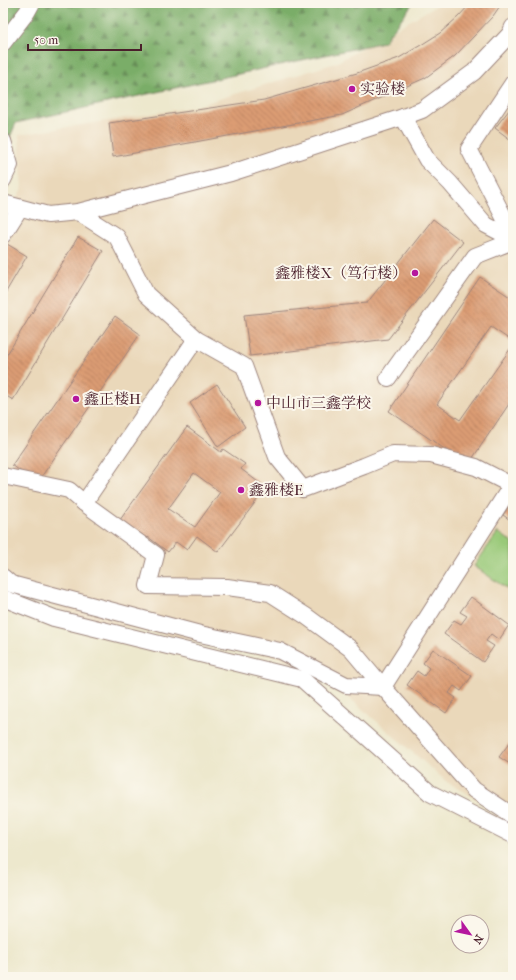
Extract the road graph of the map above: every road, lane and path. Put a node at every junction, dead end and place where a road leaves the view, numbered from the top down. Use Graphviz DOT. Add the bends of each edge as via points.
graph roads {
  1 [pos="32,3"];
  2 [pos="513,27"];
  3 [pos="3,43"];
  4 [pos="513,83"];
  5 [pos="403,117"];
  6 [pos="3,141"];
  7 [pos="3,180"];
  8 [pos="3,203"];
  9 [pos="20,208"];
  10 [pos="78,212"];
  11 [pos="3,235"];
  12 [pos="513,235"];
  13 [pos="513,240"];
  14 [pos="196,339"];
  15 [pos="388,378"];
  16 [pos="3,476"];
  17 [pos="512,484"];
  18 [pos="84,503"];
  19 [pos="3,577"];
  20 [pos="3,598"];
  21 [pos="383,687"];
  22 [pos="513,816"];
  23 [pos="513,835"];
  1 -- 3 [label="street"];
  2 -- 5 [label="street" via="510,34 474,72 422,110"];
  4 -- 12 [label="street" via="469,149"];
  5 -- 10 [label="street" via="231,173"];
  5 -- 13 [label="street" via="427,160 486,225"];
  6 -- 7 [label="street" via="10,165"];
  8 -- 9 [label="street"];
  9 -- 10 [label="street" via="48,215"];
  9 -- 11 [label="street"];
  10 -- 14 [label="street" via="117,237 146,294"];
  13 -- 15 [label="street" via="475,256"];
  14 -- 17 [label="street" via="244,366 277,457 303,489 393,454 431,455 476,467"];
  14 -- 18 [label="street"];
  16 -- 18 [label="street" via="69,490"];
  17 -- 21 [label="street"];
  18 -- 21 [label="street" via="156,555 148,586 227,587 270,593 351,649"];
  19 -- 21 [label="street" via="11,584 200,634 280,651 346,685"];
  20 -- 23 [label="street" via="54,618 302,680 430,793"];
  21 -- 22 [label="street" via="474,790"];
}
